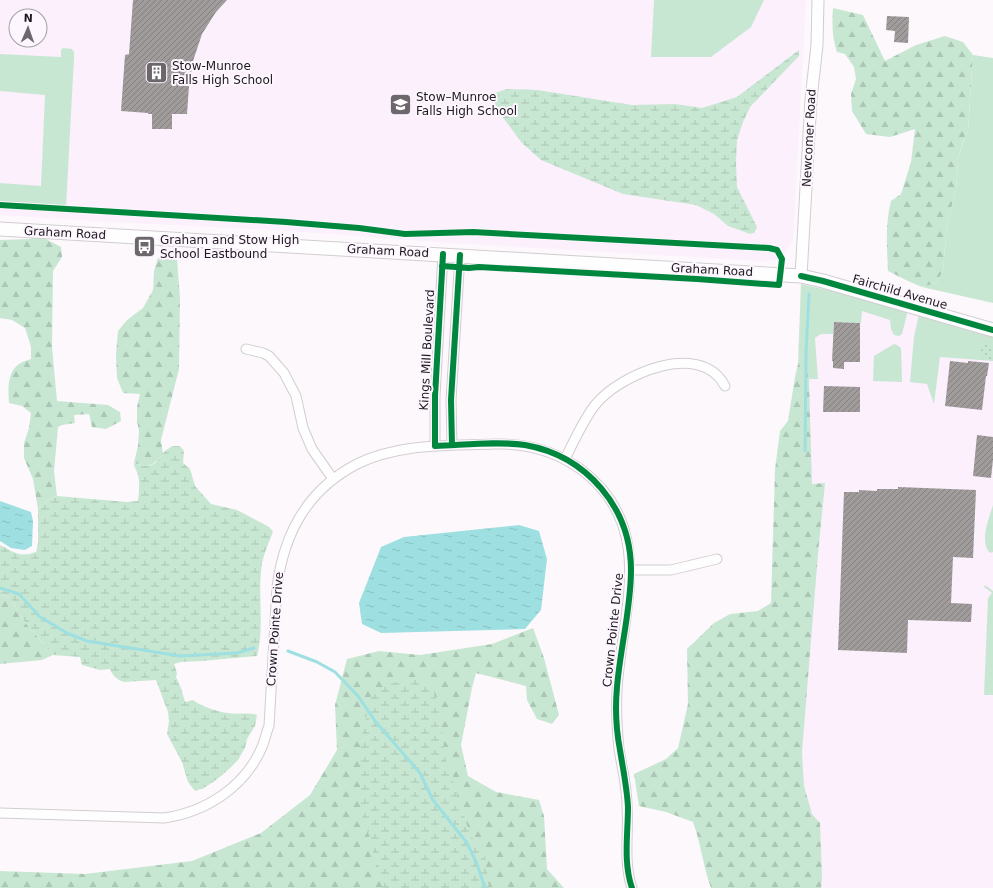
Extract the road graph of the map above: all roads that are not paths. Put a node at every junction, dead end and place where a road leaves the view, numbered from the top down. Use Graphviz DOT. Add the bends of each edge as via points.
graph roads {
  1 [pos="818,0"];
  2 [pos="0,229"];
  3 [pos="442,254"];
  4 [pos="460,255"];
  5 [pos="801,276"];
  6 [pos="440,318"];
  7 [pos="456,319"];
  8 [pos="993,330"];
  9 [pos="246,350"];
  10 [pos="436,377"];
  11 [pos="453,378"];
  12 [pos="725,386"];
  13 [pos="452,445"];
  14 [pos="435,446"];
  15 [pos="565,459"];
  16 [pos="333,479"];
  17 [pos="717,559"];
  18 [pos="631,570"];
  19 [pos="0,813"];
  20 [pos="632,888"];
  1 -- 5 [label="street, Newcomer Road"];
  2 -- 3 [label="main road, Graham Road"];
  3 -- 4 [label="main road, Graham Road"];
  3 -- 6 [label="street, Kings Mill Boulevard"];
  4 -- 5 [label="main road, Graham Road"];
  4 -- 7 [label="street"];
  5 -- 8 [label="main road, Fairchild Avenue"];
  6 -- 7 [label="street, Kings Mill Boulevard"];
  6 -- 10 [label="street, Kings Mill Boulevard"];
  7 -- 11 [label="street"];
  9 -- 16 [label="street" via="269,356 284,373 296,396 303,428 312,450"];
  10 -- 11 [label="street, Kings Mill Boulevard"];
  10 -- 14 [label="street, Kings Mill Boulevard"];
  11 -- 13 [label="street"];
  12 -- 15 [label="street" via="717,374 694,364 665,365 644,371 618,386 595,405"];
  13 -- 14 [label="street, Crown Pointe Drive"];
  13 -- 15 [label="street, Crown Pointe Drive" via="521,445 538,448"];
  14 -- 16 [label="street, Crown Pointe Drive" via="409,448 378,455"];
  15 -- 18 [label="street, Crown Pointe Drive" via="597,483 615,507 625,530"];
  16 -- 19 [label="street, Crown Pointe Drive" via="300,515 284,548 277,587 269,726 262,747 235,785 199,809 164,818"];
  17 -- 18 [label="street" via="671,570"];
  18 -- 20 [label="street, Crown Pointe Drive" via="616,711 626,793 627,858"];
}
